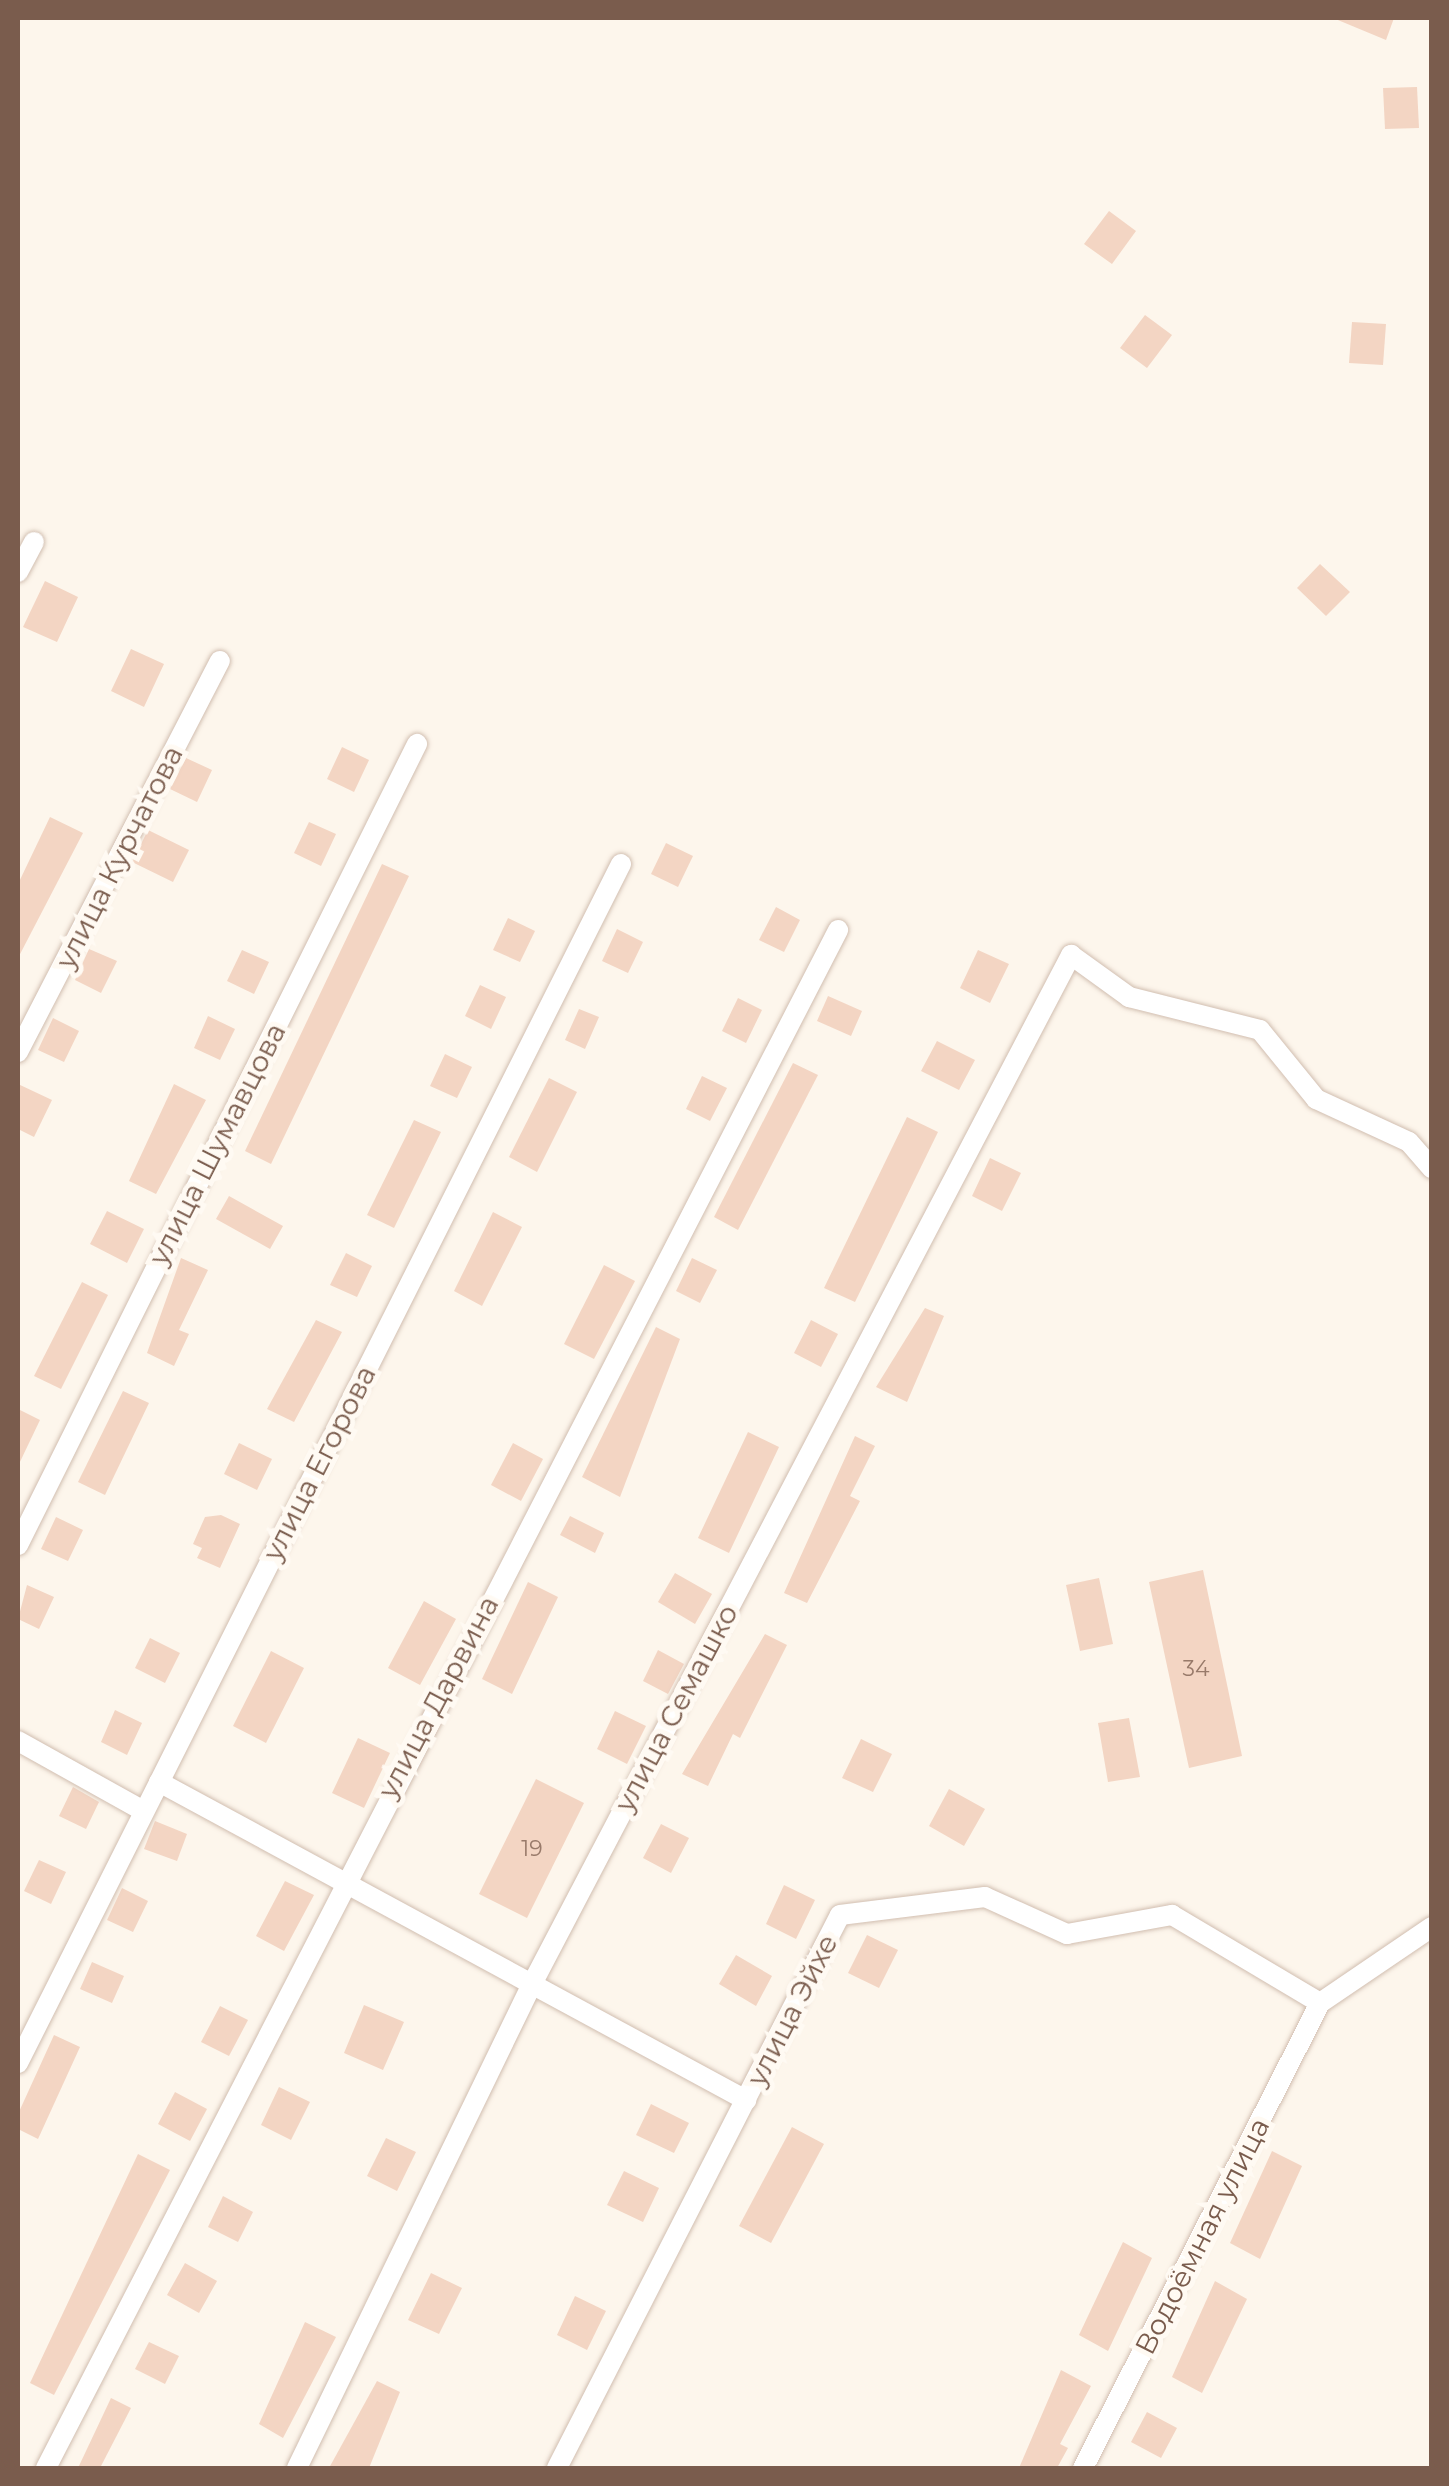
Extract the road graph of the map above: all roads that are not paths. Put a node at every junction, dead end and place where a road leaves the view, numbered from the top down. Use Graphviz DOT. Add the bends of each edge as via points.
graph roads {
  1 [pos="34,542"];
  2 [pos="18,572"];
  3 [pos="220,661"];
  4 [pos="417,744"];
  5 [pos="621,864"];
  6 [pos="838,930"];
  7 [pos="18,1052"];
  8 [pos="1432,1168"];
  9 [pos="18,1545"];
  10 [pos="18,1741"];
  11 [pos="158,1782"];
  12 [pos="144,1811"];
  13 [pos="342,1882"];
  14 [pos="1432,1926"];
  15 [pos="532,1984"];
  16 [pos="1320,2002"];
  17 [pos="18,2063"];
  18 [pos="746,2100"];
  19 [pos="46,2468"];
  20 [pos="297,2468"];
  21 [pos="557,2468"];
  22 [pos="1083,2468"];
  1 -- 2 [label="street"];
  3 -- 7 [label="street, улица Курчатова"];
  4 -- 9 [label="street, улица Шумавцова"];
  5 -- 11 [label="street, улица Егорова"];
  6 -- 13 [label="street, улица Дарвина"];
  8 -- 15 [label="street, улица Семашко" via="1410,1142 1316,1099 1260,1030 1129,997 1071,956"];
  10 -- 12 [label="street"];
  11 -- 12 [label="street, улица Егорова"];
  11 -- 13 [label="street"];
  12 -- 17 [label="street, улица Егорова"];
  13 -- 15 [label="street"];
  13 -- 19 [label="street, улица Дарвина"];
  14 -- 16 [label="street"];
  15 -- 18 [label="street"];
  15 -- 20 [label="street, улица Семашко"];
  16 -- 18 [label="street, улица Эйхе" via="1172,1915 1066,1934 984,1898 840,1915"];
  16 -- 22 [label="street, Водоёмная улица"];
  18 -- 21 [label="street, улица Эйхе"];
}
